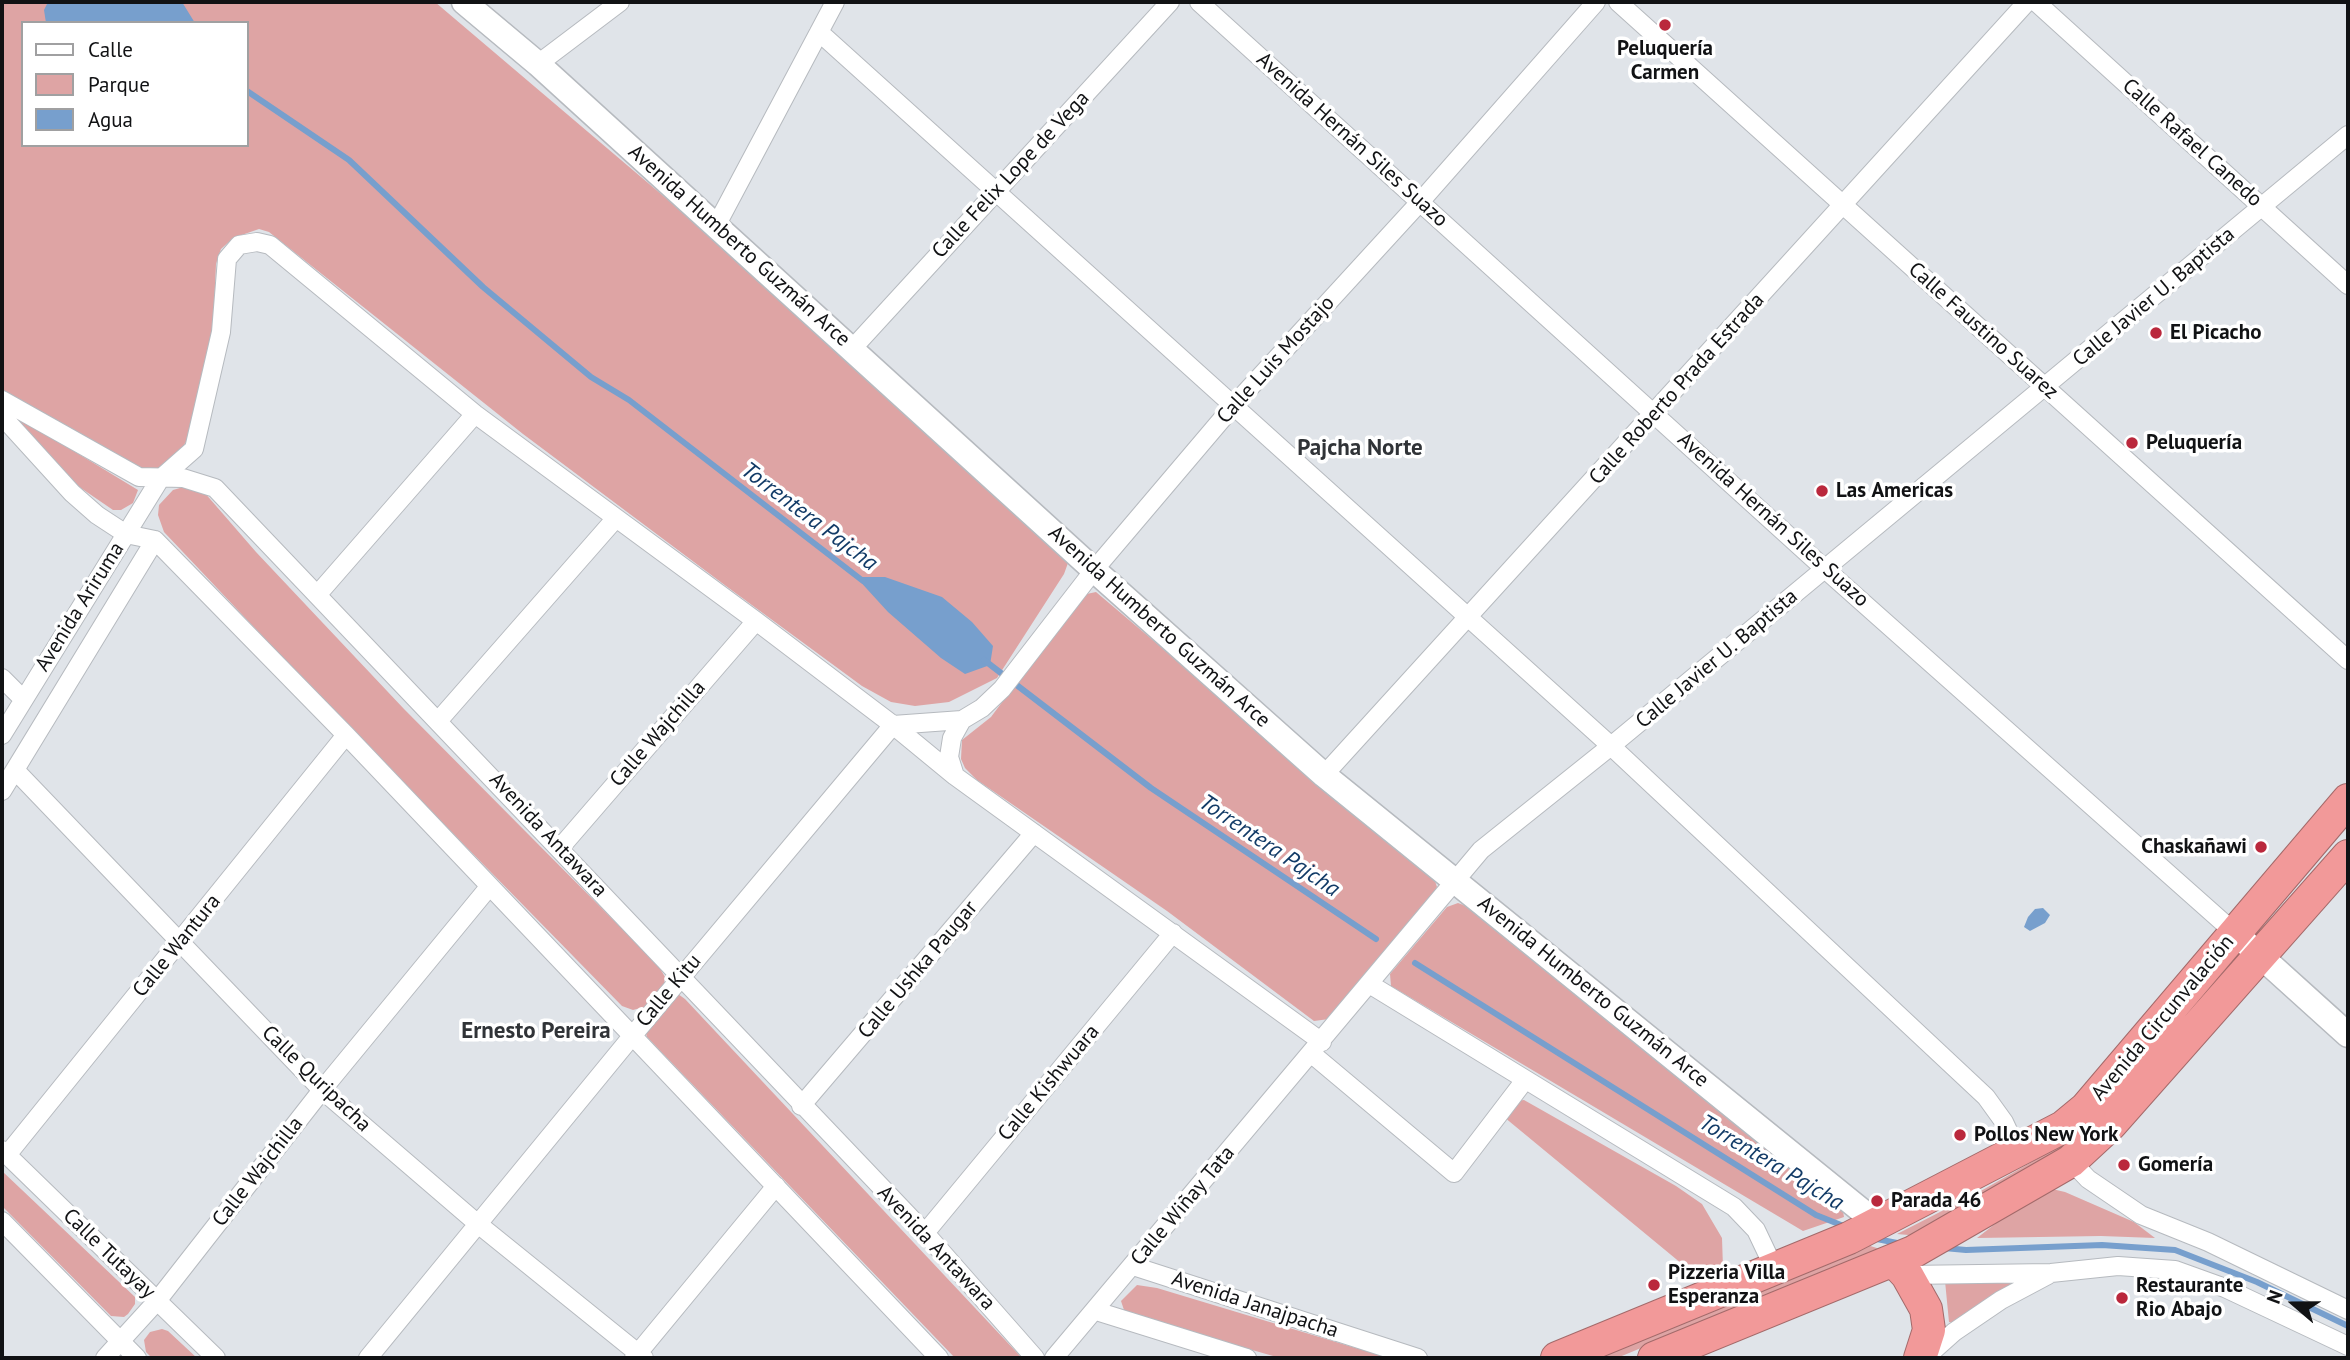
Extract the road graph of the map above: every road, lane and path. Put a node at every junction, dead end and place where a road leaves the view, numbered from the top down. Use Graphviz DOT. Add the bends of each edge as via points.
graph roads {
  1 [pos="464,2"];
  2 [pos="620,2"];
  3 [pos="835,2"];
  4 [pos="1170,2"];
  5 [pos="1199,2"];
  6 [pos="1596,2"];
  7 [pos="1618,2"];
  8 [pos="2027,2"];
  9 [pos="2036,2"];
  10 [pos="819,32"];
  11 [pos="538,64"];
  12 [pos="2348,135"];
  13 [pos="996,191"];
  14 [pos="1420,202"];
  15 [pos="1844,207"];
  16 [pos="2263,207"];
  17 [pos="716,226"];
  18 [pos="2348,285"];
  19 [pos="852,349"];
  20 [pos="2046,387"];
  21 [pos="2,400"];
  22 [pos="1234,405"];
  23 [pos="1655,412"];
  24 [pos="475,414"];
  25 [pos="2,416"];
  26 [pos="194,449"];
  27 [pos="160,479"];
  28 [pos="215,488"];
  29 [pos="616,518"];
  30 [pos="126,534"];
  31 [pos="155,540"];
  32 [pos="1825,569"];
  33 [pos="1094,570"];
  34 [pos="318,594"];
  35 [pos="1470,617"];
  36 [pos="756,621"];
  37 [pos="2348,660"];
  38 [pos="2,678"];
  39 [pos="23,699"];
  40 [pos="439,720"];
  41 [pos="962,720"];
  42 [pos="893,725"];
  43 [pos="2,735"];
  44 [pos="346,735"];
  45 [pos="1611,746"];
  46 [pos="15,770"];
  47 [pos="1324,775"];
  48 [pos="954,776"];
  49 [pos="2,791"];
  50 [pos="2348,800"];
  51 [pos="1034,833"];
  52 [pos="560,848"];
  53 [pos="2348,856"];
  54 [pos="1456,881"];
  55 [pos="489,887"];
  56 [pos="1173,933"];
  57 [pos="2235,933"];
  58 [pos="181,942"];
  59 [pos="2261,957"];
  60 [pos="682,976"];
  61 [pos="1371,985"];
  62 [pos="632,1035"];
  63 [pos="2348,1035"];
  64 [pos="1317,1048"];
  65 [pos="1525,1080"];
  66 [pos="322,1090"];
  67 [pos="802,1106"];
  68 [pos="2018,1152"];
  69 [pos="5,1153"];
  70 [pos="2071,1161"];
  71 [pos="776,1186"];
  72 [pos="2,1221"];
  73 [pos="478,1224"];
  74 [pos="1866,1229"];
  75 [pos="925,1233"];
  76 [pos="1905,1263"];
  77 [pos="1133,1266"];
  78 [pos="1775,1270"];
  79 [pos="2051,1273"];
  80 [pos="157,1301"];
  81 [pos="2348,1310"];
  82 [pos="1096,1311"];
  83 [pos="122,1344"];
  84 [pos="2348,1346"];
  85 [pos="638,1356"];
  86 [pos="105,1358"];
  87 [pos="137,1358"];
  88 [pos="216,1358"];
  89 [pos="368,1358"];
  90 [pos="939,1358"];
  91 [pos="1035,1358"];
  92 [pos="1054,1358"];
  93 [pos="1247,1358"];
  94 [pos="1418,1358"];
  95 [pos="1557,1358"];
  96 [pos="1654,1358"];
  97 [pos="1920,1358"];
  98 [pos="1925,1358"];
  1 -- 11 [label="main road, Avenida Humberto Guzmán Arce"];
  2 -- 11 [label="street"];
  3 -- 10 [label="street"];
  4 -- 13 [label="street, Calle Felix Lope de Vega"];
  5 -- 14 [label="street, Avenida Hernán Siles Suazo"];
  6 -- 14 [label="street, Calle Luis Mostajo"];
  7 -- 15 [label="street, Calle Faustino Suarez"];
  8 -- 15 [label="street, Calle Roberto Prada Estrada"];
  9 -- 16 [label="street, Calle Rafael Canedo"];
  10 -- 13 [label="street"];
  10 -- 17 [label="street"];
  11 -- 17 [label="main road, Avenida Humberto Guzmán Arce"];
  12 -- 16 [label="street, Calle Javier U. Baptista"];
  13 -- 19 [label="street, Calle Felix Lope de Vega"];
  13 -- 22 [label="street"];
  14 -- 22 [label="street, Calle Luis Mostajo"];
  14 -- 23 [label="street, Avenida Hernán Siles Suazo"];
  15 -- 20 [label="street, Calle Faustino Suarez"];
  15 -- 23 [label="street, Calle Roberto Prada Estrada"];
  16 -- 18 [label="street, Calle Rafael Canedo"];
  16 -- 20 [label="street, Calle Javier U. Baptista"];
  17 -- 19 [label="main road, Avenida Humberto Guzmán Arce"];
  19 -- 33 [label="main road, Avenida Humberto Guzmán Arce"];
  20 -- 32 [label="street, Calle Javier U. Baptista"];
  20 -- 37 [label="street, Calle Faustino Suarez"];
  21 -- 27 [label="street, Avenida Antawara" via="110,464 139,477"];
  22 -- 33 [label="street, Calle Luis Mostajo"];
  22 -- 35 [label="street"];
  23 -- 32 [label="street, Avenida Hernán Siles Suazo"];
  23 -- 35 [label="street, Calle Roberto Prada Estrada"];
  24 -- 26 [label="street" via="270,245 247,242 231,251 227,259 220,332"];
  24 -- 29 [label="street"];
  24 -- 34 [label="street"];
  25 -- 30 [label="street" via="72,493"];
  26 -- 27 [label="street, Avenida Ariruma"];
  26 -- 28 [label="street" via="199,472"];
  27 -- 28 [label="street, Avenida Antawara" via="183,478"];
  27 -- 30 [label="street, Avenida Ariruma"];
  28 -- 34 [label="street, Avenida Antawara"];
  29 -- 36 [label="street"];
  29 -- 40 [label="street"];
  30 -- 31 [label="street"];
  30 -- 39 [label="street, Avenida Ariruma"];
  31 -- 44 [label="street"];
  31 -- 46 [label="street, Avenida Ariruma"];
  32 -- 45 [label="street, Calle Javier U. Baptista"];
  32 -- 57 [label="street, Avenida Hernán Siles Suazo"];
  33 -- 41 [label="street, Calle Luis Mostajo" via="1002,689"];
  33 -- 47 [label="main road, Avenida Humberto Guzmán Arce"];
  34 -- 40 [label="street, Avenida Antawara"];
  35 -- 45 [label="street"];
  35 -- 47 [label="street, Calle Roberto Prada Estrada"];
  36 -- 42 [label="street"];
  36 -- 52 [label="street, Calle Wajchilla"];
  38 -- 39 [label="street"];
  39 -- 43 [label="street, Avenida Ariruma"];
  40 -- 52 [label="street, Avenida Antawara"];
  41 -- 42 [label="street"];
  41 -- 48 [label="street" via="949,757"];
  42 -- 48 [label="street"];
  42 -- 60 [label="street, Calle Kitu"];
  44 -- 55 [label="street"];
  44 -- 58 [label="street, Calle Wantura"];
  45 -- 54 [label="street, Calle Javier U. Baptista" via="1481,850"];
  45 -- 68 [label="street" via="1986,1097"];
  46 -- 49 [label="street, Avenida Ariruma"];
  46 -- 58 [label="street, Calle Quripacha"];
  47 -- 54 [label="main road, Avenida Humberto Guzmán Arce"];
  48 -- 51 [label="street"];
  50 -- 57 [label="highway, Avenida Circunvalación"];
  51 -- 56 [label="street"];
  51 -- 67 [label="street, Calle Ushka Paugar"];
  52 -- 60 [label="street, Avenida Antawara"];
  53 -- 59 [label="highway, Avenida Circunvalación"];
  54 -- 61 [label="street, Calle Javier U. Baptista"];
  54 -- 74 [label="main road, Avenida Humberto Guzmán Arce"];
  55 -- 62 [label="street"];
  55 -- 66 [label="street, Calle Wajchilla"];
  56 -- 64 [label="street"];
  56 -- 75 [label="street, Calle Kishwuara"];
  57 -- 59 [label="main road, Avenida Hernán Siles Suazo"];
  57 -- 68 [label="highway, Avenida Circunvalación" via="2086,1108"];
  58 -- 66 [label="street, Calle Quripacha"];
  58 -- 69 [label="street, Calle Wantura"];
  59 -- 63 [label="main road, Avenida Hernán Siles Suazo"];
  59 -- 70 [label="highway, Avenida Circunvalación" via="2111,1124"];
  60 -- 62 [label="street, Calle Kitu"];
  60 -- 67 [label="street, Avenida Antawara"];
  61 -- 64 [label="street, Calle Javier U. Baptista"];
  61 -- 65 [label="street"];
  62 -- 71 [label="street"];
  62 -- 73 [label="street, Calle Kitu"];
  64 -- 65 [label="street" via="1454,1173"];
  64 -- 77 [label="street, Calle Wiñay Tata"];
  65 -- 78 [label="street" via="1734,1208 1756,1230"];
  66 -- 73 [label="street, Calle Quripacha"];
  66 -- 80 [label="street, Calle Wajchilla"];
  67 -- 75 [label="street, Avenida Antawara"];
  68 -- 74 [label="highway, Avenida Circunvalación"];
  69 -- 80 [label="street, Calle Tutayay"];
  70 -- 76 [label="highway, Avenida Circunvalación"];
  70 -- 81 [label="street" via="2088,1179 2141,1215"];
  71 -- 85 [label="street"];
  71 -- 90 [label="street"];
  72 -- 83 [label="street"];
  73 -- 85 [label="street, Calle Quripacha"];
  73 -- 89 [label="street, Calle Kitu"];
  74 -- 78 [label="highway, Avenida Circunvalación"];
  75 -- 91 [label="street, Avenida Antawara"];
  76 -- 79 [label="street"];
  76 -- 96 [label="highway, Avenida Circunvalación"];
  76 -- 97 [label="highway" via="1926,1309 1929,1331"];
  77 -- 82 [label="street, Calle Wiñay Tata"];
  77 -- 94 [label="street, Avenida Janajpacha"];
  78 -- 95 [label="highway, Avenida Circunvalación"];
  79 -- 84 [label="street" via="2118,1266 2175,1270 2225,1288"];
  79 -- 98 [label="street" via="1982,1312"];
  80 -- 83 [label="street, Calle Wajchilla"];
  80 -- 88 [label="street, Calle Tutayay"];
  82 -- 92 [label="street, Calle Wiñay Tata"];
  82 -- 93 [label="street"];
  83 -- 86 [label="street, Calle Wajchilla"];
  83 -- 87 [label="street"];
}
